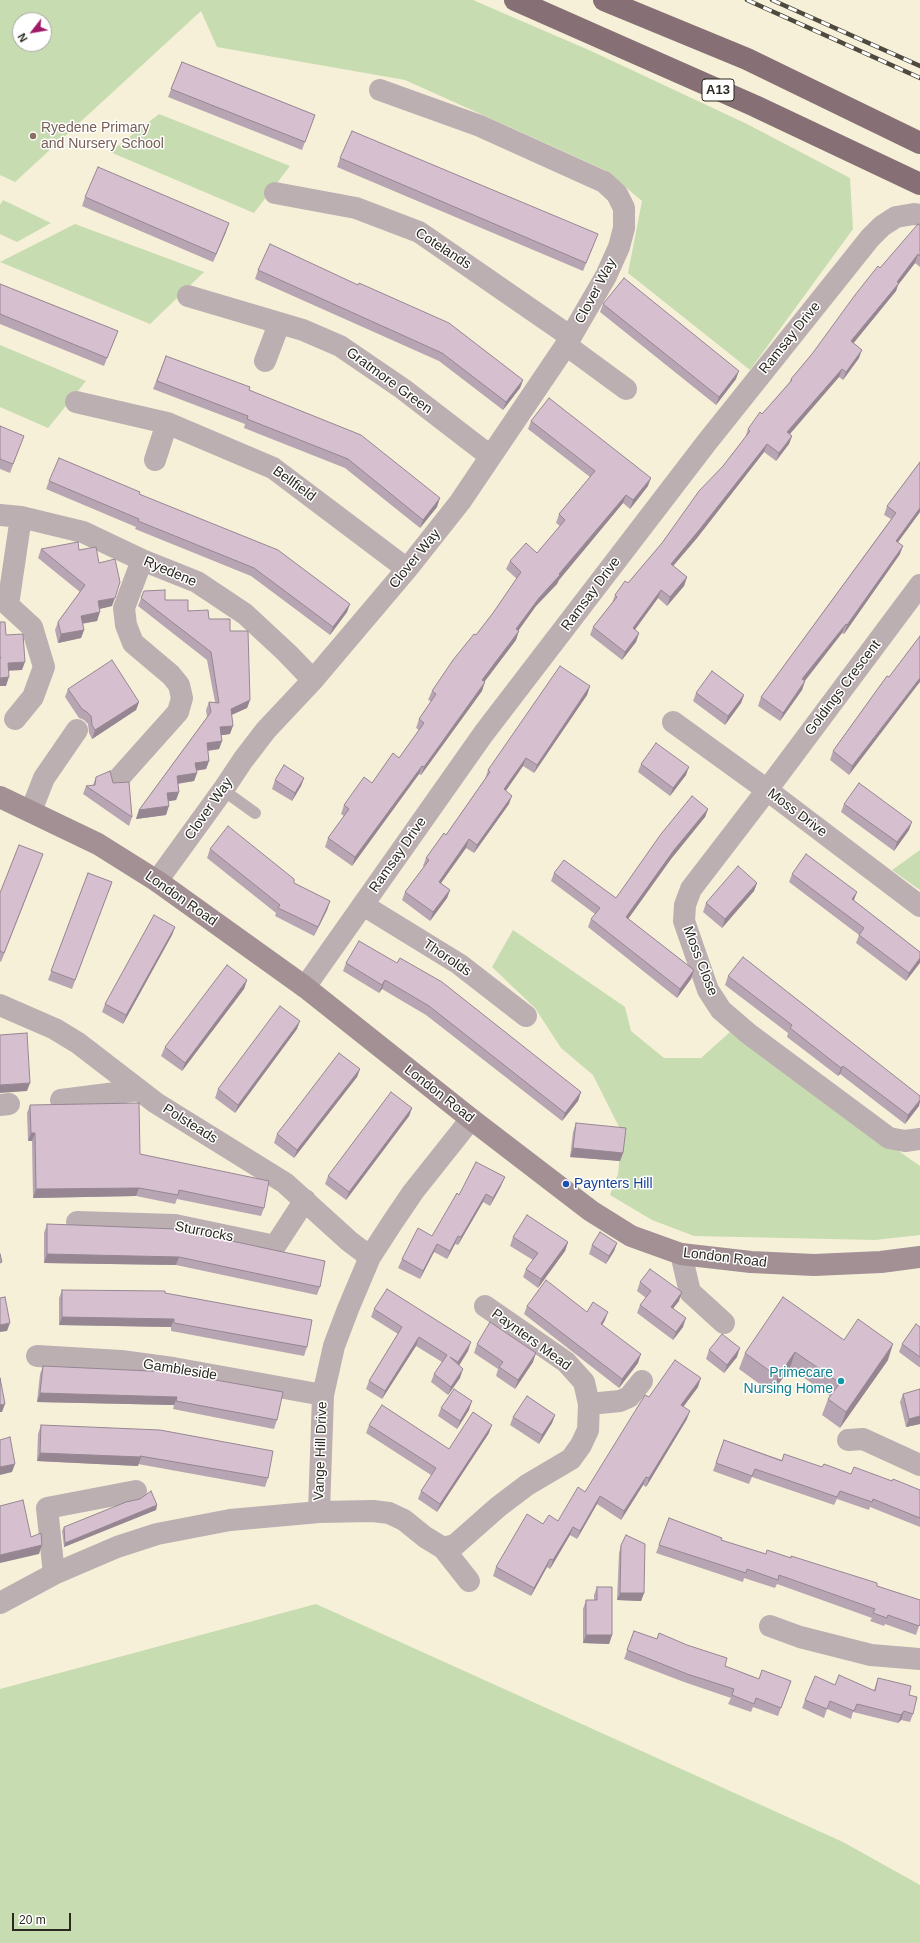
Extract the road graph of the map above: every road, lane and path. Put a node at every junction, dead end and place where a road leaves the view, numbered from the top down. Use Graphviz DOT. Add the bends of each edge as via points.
graph roads {
  1 [pos="515,0"];
  2 [pos="604,0"];
  3 [pos="380,90"];
  4 [pos="920,143"];
  5 [pos="920,184"];
  6 [pos="275,193"];
  7 [pos="920,215"];
  8 [pos="188,296"];
  9 [pos="279,324"];
  10 [pos="569,341"];
  11 [pos="265,360"];
  12 [pos="626,389"];
  13 [pos="76,402"];
  14 [pos="167,422"];
  15 [pos="490,456"];
  16 [pos="155,460"];
  17 [pos="11,516"];
  18 [pos="142,560"];
  19 [pos="407,569"];
  20 [pos="920,585"];
  21 [pos="4,605"];
  22 [pos="312,680"];
  23 [pos="15,719"];
  24 [pos="673,722"];
  25 [pos="78,730"];
  26 [pos="118,778"];
  27 [pos="223,790"];
  28 [pos="767,790"];
  29 [pos="0,797"];
  30 [pos="31,811"];
  31 [pos="255,813"];
  32 [pos="157,881"];
  33 [pos="363,905"];
  34 [pos="920,906"];
  35 [pos="305,987"];
  36 [pos="0,1005"];
  37 [pos="526,1016"];
  38 [pos="139,1090"];
  39 [pos="62,1100"];
  40 [pos="471,1119"];
  41 [pos="920,1139"];
  42 [pos="305,1200"];
  43 [pos="77,1222"];
  44 [pos="681,1254"];
  45 [pos="370,1257"];
  46 [pos="920,1257"];
  47 [pos="485,1306"];
  48 [pos="724,1323"];
  49 [pos="37,1356"];
  50 [pos="642,1381"];
  51 [pos="323,1396"];
  52 [pos="589,1404"];
  53 [pos="848,1440"];
  54 [pos="920,1465"];
  55 [pos="136,1491"];
  56 [pos="319,1512"];
  57 [pos="443,1548"];
  58 [pos="54,1574"];
  59 [pos="469,1581"];
  60 [pos="0,1603"];
  61 [pos="770,1626"];
  62 [pos="920,1658"];
  1 -- 5 [label="highway, A13" via="755,106"];
  2 -- 4 [label="highway" via="747,59"];
  3 -- 10 [label="street, Clover Way" via="480,126 604,182 617,194 624,208 624,228 619,247 606,276"];
  6 -- 10 [label="street, Cotelands" via="356,208 419,232"];
  7 -- 33 [label="street, Ramsay Drive" via="896,217 870,238 702,448 484,733"];
  8 -- 9 [label="street, Gratmore Green"];
  9 -- 11 [label="street"];
  9 -- 15 [label="street, Gratmore Green" via="303,330 340,346 403,389"];
  10 -- 12 [label="street, Cotelands"];
  10 -- 15 [label="street, Clover Way"];
  13 -- 14 [label="street, Bellfield"];
  14 -- 16 [label="street"];
  14 -- 19 [label="street, Bellfield" via="273,468"];
  15 -- 19 [label="street, Clover Way" via="460,502"];
  17 -- 18 [label="street, Ryedene" via="83,532"];
  17 -- 21 [label="street"];
  18 -- 22 [label="street, Ryedene" via="197,582 245,614"];
  18 -- 26 [label="street" via="124,608 126,625 134,643 179,685 182,698 178,712"];
  19 -- 22 [label="street, Clover Way"];
  20 -- 28 [label="street, Goldings Crescent"];
  21 -- 23 [label="street" via="32,628 44,667 33,697"];
  22 -- 27 [label="street, Clover Way" via="266,730 242,760"];
  24 -- 28 [label="street, Moss Drive"];
  25 -- 30 [label="street" via="44,778"];
  27 -- 31 [label="lane"];
  27 -- 32 [label="street, Clover Way"];
  28 -- 34 [label="street, Moss Drive"];
  28 -- 41 [label="street, Moss Close" via="691,888 685,905 684,921 708,990 720,1010 735,1023 889,1138 905,1141"];
  29 -- 30 [label="main road, London Road"];
  30 -- 32 [label="main road, London Road" via="98,844"];
  32 -- 35 [label="main road, London Road"];
  33 -- 35 [label="street, Ramsay Drive"];
  33 -- 37 [label="street, Thorolds" via="459,964"];
  35 -- 40 [label="main road, London Road"];
  36 -- 38 [label="street, Polsteads" via="55,1029"];
  38 -- 39 [label="street"];
  38 -- 42 [label="street, Polsteads" via="285,1183"];
  40 -- 44 [label="main road, London Road" via="591,1211 631,1236"];
  40 -- 45 [label="street, Vange Hill Drive" via="413,1192"];
  42 -- 43 [label="street, Sturrocks" via="275,1246 175,1225"];
  42 -- 45 [label="street, Polsteads"];
  44 -- 46 [label="main road, London Road" via="814,1266"];
  44 -- 48 [label="street" via="690,1292"];
  45 -- 51 [label="street, Vange Hill Drive" via="334,1346"];
  47 -- 52 [label="street, Paynters Mead" via="566,1362 584,1382"];
  49 -- 51 [label="street, Gambleside" via="121,1361 174,1368"];
  50 -- 52 [label="street" via="625,1399"];
  51 -- 56 [label="street, Vange Hill Drive"];
  52 -- 57 [label="street, Paynters Mead" via="588,1430 571,1459 504,1502 455,1545"];
  53 -- 54 [label="street" via="863,1439"];
  55 -- 58 [label="street" via="47,1508"];
  56 -- 57 [label="street" via="360,1510 389,1513 404,1520"];
  56 -- 58 [label="street, Vange Hill Drive" via="230,1520 157,1534 116,1547"];
  57 -- 59 [label="street"];
  58 -- 60 [label="street, Vange Hill Drive"];
  61 -- 62 [label="street" via="800,1637 871,1655"];
}
